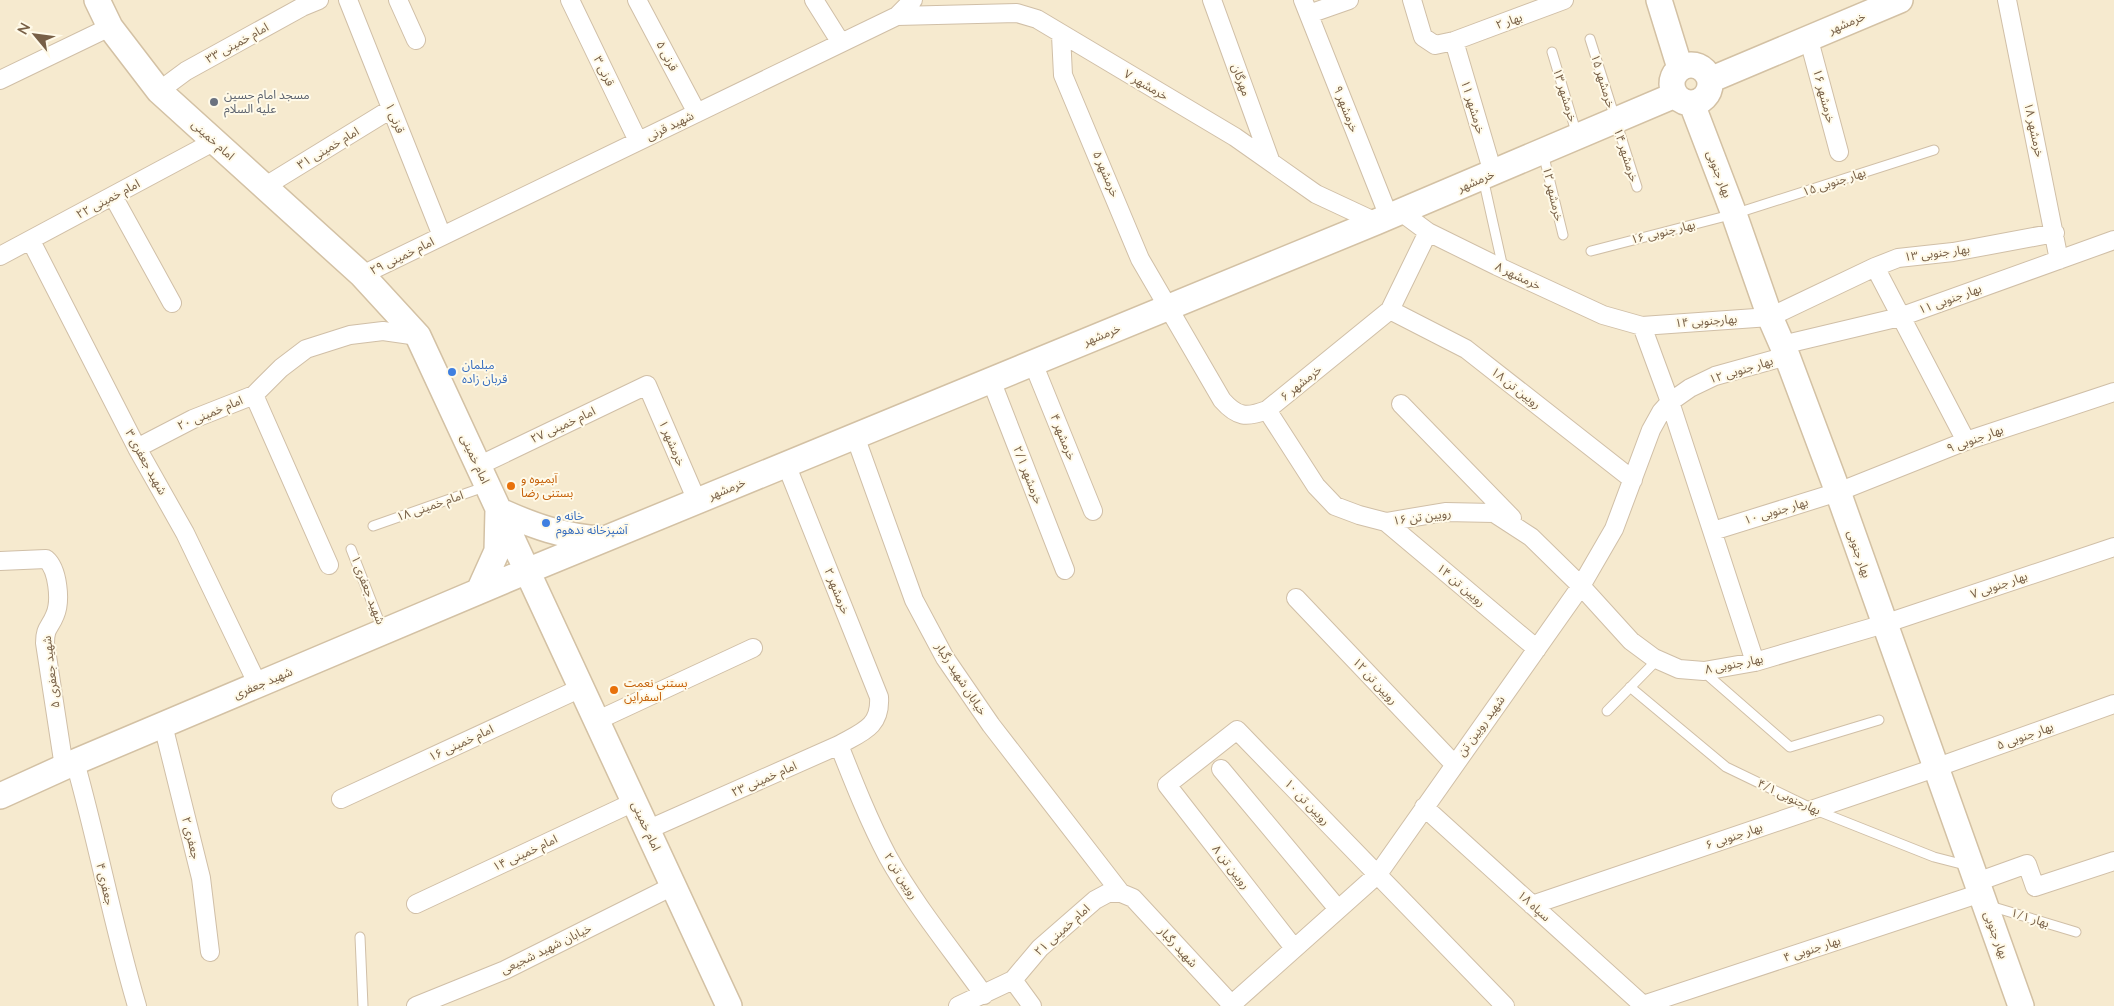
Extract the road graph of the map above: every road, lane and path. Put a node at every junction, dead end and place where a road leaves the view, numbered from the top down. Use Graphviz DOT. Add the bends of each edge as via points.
graph roads {
  1 [pos="97,0"];
  2 [pos="319,0"];
  3 [pos="348,0"];
  4 [pos="398,0"];
  5 [pos="570,0"];
  6 [pos="637,0"];
  7 [pos="814,0"];
  8 [pos="913,0"];
  9 [pos="1212,0"];
  10 [pos="1349,0"];
  11 [pos="1412,0"];
  12 [pos="1564,0"];
  13 [pos="1659,0"];
  14 [pos="1900,0"];
  15 [pos="2007,0"];
  16 [pos="1306,7"];
  17 [pos="897,16"];
  18 [pos="110,27"];
  19 [pos="1061,35"];
  20 [pos="1590,39"];
  21 [pos="416,40"];
  22 [pos="1454,40"];
  23 [pos="1809,40"];
  24 [pos="841,43"];
  25 [pos="1552,52"];
  26 [pos="1680,68"];
  27 [pos="0,80"];
  28 [pos="1710,80"];
  29 [pos="159,91"];
  30 [pos="1683,99"];
  31 [pos="391,109"];
  32 [pos="697,113"];
  33 [pos="1616,122"];
  34 [pos="1578,138"];
  35 [pos="214,141"];
  36 [pos="638,141"];
  37 [pos="1934,150"];
  38 [pos="1543,152"];
  39 [pos="1839,152"];
  40 [pos="1270,160"];
  41 [pos="1488,176"];
  42 [pos="264,187"];
  43 [pos="1637,187"];
  44 [pos="113,196"];
  45 [pos="1734,214"];
  46 [pos="1389,217"];
  47 [pos="1428,232"];
  48 [pos="2055,233"];
  49 [pos="1563,235"];
  50 [pos="442,236"];
  51 [pos="2114,240"];
  52 [pos="31,241"];
  53 [pos="1591,250"];
  54 [pos="0,256"];
  55 [pos="2059,260"];
  56 [pos="1875,267"];
  57 [pos="1504,269"];
  58 [pos="362,275"];
  59 [pos="172,303"];
  60 [pos="1168,308"];
  61 [pos="1390,310"];
  62 [pos="1770,317"];
  63 [pos="1900,317"];
  64 [pos="1642,326"];
  65 [pos="418,336"];
  66 [pos="1785,351"];
  67 [pos="1033,363"];
  68 [pos="991,380"];
  69 [pos="647,385"];
  70 [pos="2114,392"];
  71 [pos="254,395"];
  72 [pos="1670,402"];
  73 [pos="1400,404"];
  74 [pos="1266,410"];
  75 [pos="855,436"];
  76 [pos="1966,441"];
  77 [pos="136,448"];
  78 [pos="786,464"];
  79 [pos="483,476"];
  80 [pos="1633,480"];
  81 [pos="1838,492"];
  82 [pos="697,501"];
  83 [pos="498,510"];
  84 [pos="1093,511"];
  85 [pos="1386,522"];
  86 [pos="373,526"];
  87 [pos="1713,531"];
  88 [pos="1531,537"];
  89 [pos="604,539"];
  90 [pos="2114,546"];
  91 [pos="352,550"];
  92 [pos="0,561"];
  93 [pos="329,565"];
  94 [pos="1065,570"];
  95 [pos="526,571"];
  96 [pos="1581,586"];
  97 [pos="479,591"];
  98 [pos="1296,598"];
  99 [pos="1884,624"];
  100 [pos="384,632"];
  101 [pos="753,648"];
  102 [pos="1537,649"];
  103 [pos="1657,660"];
  104 [pos="1755,662"];
  105 [pos="1704,671"];
  106 [pos="258,684"];
  107 [pos="1630,687"];
  108 [pos="581,688"];
  109 [pos="2114,704"];
  110 [pos="1607,711"];
  111 [pos="876,720"];
  112 [pos="1879,720"];
  113 [pos="596,721"];
  114 [pos="163,725"];
  115 [pos="1237,730"];
  116 [pos="839,745"];
  117 [pos="1454,764"];
  118 [pos="69,765"];
  119 [pos="1936,768"];
  120 [pos="1220,769"];
  121 [pos="0,796"];
  122 [pos="341,799"];
  123 [pos="634,802"];
  124 [pos="1424,807"];
  125 [pos="1813,809"];
  126 [pos="647,830"];
  127 [pos="2114,861"];
  128 [pos="1378,874"];
  129 [pos="673,886"];
  130 [pos="1978,887"];
  131 [pos="1121,893"];
  132 [pos="416,904"];
  133 [pos="1532,905"];
  134 [pos="1338,909"];
  135 [pos="2076,932"];
  136 [pos="360,937"];
  137 [pos="1294,948"];
  138 [pos="210,952"];
  139 [pos="1013,980"];
  140 [pos="984,995"];
  141 [pos="137,1006"];
  142 [pos="363,1006"];
  143 [pos="416,1006"];
  144 [pos="729,1006"];
  145 [pos="958,1006"];
  146 [pos="1032,1006"];
  147 [pos="1232,1006"];
  148 [pos="1505,1006"];
  149 [pos="1644,1006"];
  150 [pos="2021,1006"];
  1 -- 18 [label="street, امام خمینی"];
  2 -- 29 [label="street, امام خمینی ۳۳" via="186,71"];
  3 -- 31 [label="street, قرنی ۱"];
  4 -- 21 [label="street"];
  5 -- 36 [label="street, قرنی ۳"];
  6 -- 32 [label="street, قرنی ۵"];
  7 -- 24 [label="street"];
  8 -- 17 [label="street"];
  9 -- 40 [label="street, مهرگان"];
  10 -- 16 [label="street"];
  11 -- 22 [label="street, بهار ۲" via="1423,37 1435,45"];
  12 -- 22 [label="street, بهار ۲"];
  13 -- 26 [label="street"];
  14 -- 23 [label="street, خرمشهر"];
  15 -- 48 [label="street, خرمشهر ۱۸"];
  16 -- 46 [label="street, خرمشهر ۹"];
  17 -- 19 [label="street, خرمشهر ۷" via="1017,13 1037,19"];
  17 -- 24 [label="street, شهید قرنی"];
  18 -- 27 [label="street"];
  18 -- 29 [label="street, امام خمینی"];
  19 -- 40 [label="street, خرمشهر ۷"];
  19 -- 60 [label="street, خرمشهر ۵" via="1063,75 1140,259"];
  20 -- 33 [label="lane, خرمشهر ۱۵"];
  22 -- 41 [label="street, خرمشهر ۱۱"];
  23 -- 28 [label="street, خرمشهر"];
  23 -- 39 [label="street, خرمشهر ۱۶"];
  24 -- 32 [label="street, شهید قرنی"];
  25 -- 34 [label="lane, خرمشهر ۱۳"];
  26 -- 28 [label="street" via="1695,65 1707,73"];
  26 -- 30 [label="street" via="1672,81"];
  28 -- 30 [label="street" via="1710,88 1700,102"];
  29 -- 35 [label="street, امام خمینی"];
  30 -- 33 [label="street, خرمشهر"];
  30 -- 45 [label="street, بهار جنوبی"];
  31 -- 42 [label="street, امام خمینی ۳۱"];
  31 -- 50 [label="street, قرنی ۱"];
  32 -- 36 [label="street, شهید قرنی"];
  33 -- 34 [label="street, خرمشهر"];
  33 -- 43 [label="lane, خرمشهر ۱۴"];
  34 -- 38 [label="street, خرمشهر"];
  35 -- 42 [label="street, امام خمینی"];
  35 -- 44 [label="street, امام خمینی ۲۲"];
  36 -- 50 [label="street, شهید قرنی"];
  37 -- 45 [label="lane, بهار جنوبی ۱۵"];
  38 -- 41 [label="street, خرمشهر"];
  38 -- 49 [label="lane, خرمشهر ۱۲"];
  40 -- 46 [label="street, خرمشهر ۷" via="1316,194"];
  41 -- 46 [label="street, خرمشهر"];
  41 -- 57 [label="lane"];
  42 -- 58 [label="street, امام خمینی"];
  44 -- 52 [label="street, امام خمینی ۲۲"];
  44 -- 59 [label="street"];
  45 -- 53 [label="lane, بهار جنوبی ۱۶"];
  45 -- 62 [label="street, بهار جنوبی"];
  46 -- 47 [label="street, خرمشهر ۸"];
  46 -- 60 [label="street, خرمشهر"];
  47 -- 57 [label="street, خرمشهر ۸"];
  47 -- 61 [label="street, خرمشهر ۶"];
  48 -- 55 [label="street, خرمشهر ۱۸"];
  48 -- 56 [label="street, بهار جنوبی ۱۳" via="1954,252 1898,258"];
  50 -- 58 [label="street, امام خمینی ۲۹"];
  51 -- 55 [label="street, بهار جنوبی ۱۱"];
  52 -- 54 [label="street, امام خمینی ۲۲"];
  52 -- 77 [label="street, شهید جعفری ۳"];
  55 -- 63 [label="street, بهار جنوبی ۱۱"];
  56 -- 62 [label="street, بهار جنوبی ۱۳"];
  56 -- 63 [label="street"];
  57 -- 64 [label="street, خرمشهر ۸" via="1603,315"];
  58 -- 65 [label="street, امام خمینی"];
  60 -- 67 [label="street, خرمشهر"];
  60 -- 74 [label="street, خرمشهر ۶" via="1222,400 1232,411 1241,416 1252,416"];
  61 -- 74 [label="street, خرمشهر ۶"];
  61 -- 80 [label="street, رویین تن ۱۸" via="1466,349"];
  62 -- 64 [label="street, بهارجنوبی ۱۴"];
  62 -- 66 [label="street, بهار جنوبی"];
  63 -- 66 [label="street, بهار جنوبی ۱۱"];
  63 -- 76 [label="street"];
  64 -- 72 [label="street"];
  65 -- 71 [label="street, امام خمینی ۲۰" via="383,331 350,335 306,348"];
  65 -- 79 [label="street, امام خمینی"];
  66 -- 72 [label="street, بهار جنوبی ۱۲" via="1715,376"];
  66 -- 81 [label="street, بهار جنوبی"];
  67 -- 68 [label="street, خرمشهر"];
  67 -- 84 [label="street, خرمشهر ۴"];
  68 -- 75 [label="street, خرمشهر"];
  68 -- 94 [label="street, خرمشهر ۲/۱"];
  69 -- 79 [label="street, امام خمینی ۲۷"];
  69 -- 82 [label="street, خرمشهر ۱"];
  70 -- 76 [label="street, بهار جنوبی ۹"];
  71 -- 77 [label="street, امام خمینی ۲۰" via="193,419"];
  71 -- 93 [label="street"];
  72 -- 80 [label="street, شهید رویین تن" via="1651,430"];
  72 -- 87 [label="street"];
  73 -- 88 [label="street"];
  74 -- 85 [label="street" via="1316,486 1335,506"];
  75 -- 78 [label="street, خرمشهر"];
  75 -- 131 [label="street, خیابان شهید رگبار" via="914,600 945,658 991,725"];
  76 -- 81 [label="street, بهار جنوبی ۹"];
  77 -- 106 [label="street, شهید جعفری ۳" via="185,534"];
  78 -- 82 [label="street, خرمشهر"];
  78 -- 111 [label="street, خرمشهر ۲" via="879,697"];
  79 -- 83 [label="street, امام خمینی"];
  79 -- 86 [label="lane, امام خمینی ۱۸"];
  80 -- 96 [label="street, شهید رویین تن" via="1614,528"];
  81 -- 87 [label="street, بهار جنوبی ۱۰"];
  81 -- 99 [label="street, بهار جنوبی"];
  82 -- 89 [label="street, خرمشهر"];
  83 -- 89 [label="street" via="553,532"];
  83 -- 95 [label="street, امام خمینی"];
  83 -- 97 [label="street" via="496,551"];
  85 -- 88 [label="street, رویین تن ۱۶" via="1445,512 1494,514"];
  85 -- 102 [label="street, رویین تن ۱۴"];
  87 -- 104 [label="street"];
  88 -- 96 [label="street, رویین تن ۱۶"];
  89 -- 95 [label="street, خرمشهر"];
  90 -- 99 [label="street, بهار جنوبی ۷"];
  91 -- 100 [label="lane, شهید جعفری ۱"];
  92 -- 118 [label="street, شهید جعفری ۵" via="46,559 54,570 58,604 45,634"];
  95 -- 97 [label="street, شهید جعفری"];
  95 -- 108 [label="street, امام خمینی"];
  96 -- 102 [label="street, شهید رویین تن"];
  96 -- 103 [label="street, بهار جنوبی ۸" via="1631,641"];
  97 -- 100 [label="street, شهید جعفری"];
  98 -- 117 [label="street, رویین تن ۱۲"];
  99 -- 104 [label="street, بهار جنوبی ۸"];
  99 -- 119 [label="street, بهار جنوبی"];
  100 -- 106 [label="street, شهید جعفری"];
  101 -- 113 [label="street"];
  102 -- 117 [label="street, شهید رویین تن"];
  103 -- 105 [label="street, بهار جنوبی ۸" via="1678,669"];
  103 -- 107 [label="lane"];
  104 -- 105 [label="street, بهار جنوبی ۸"];
  105 -- 112 [label="lane" via="1790,747"];
  106 -- 114 [label="street, شهید جعفری"];
  107 -- 110 [label="lane"];
  107 -- 125 [label="lane, بهارجنوبی ۴/۱" via="1726,767"];
  108 -- 113 [label="street, امام خمینی"];
  108 -- 122 [label="street, امام خمینی ۱۶"];
  109 -- 119 [label="street, بهار جنوبی ۵"];
  111 -- 116 [label="street, امام خمینی ۲۳"];
  113 -- 123 [label="street, امام خمینی"];
  114 -- 118 [label="street, شهید جعفری"];
  114 -- 138 [label="street, جعفری ۲" via="201,878"];
  115 -- 128 [label="street, رویین تن ۱۰"];
  115 -- 137 [label="street, رویین تن ۸" via="1167,785"];
  116 -- 126 [label="street, امام خمینی ۲۳"];
  116 -- 140 [label="street, رویین تن ۲" via="868,818 889,858"];
  117 -- 124 [label="street, شهید رویین تن"];
  118 -- 121 [label="street, شهید جعفری"];
  118 -- 141 [label="street, جعفری ۴" via="86,803"];
  119 -- 125 [label="street, بهار جنوبی ۶"];
  119 -- 130 [label="street, بهار جنوبی"];
  120 -- 134 [label="street"];
  123 -- 126 [label="street, امام خمینی"];
  123 -- 132 [label="street, امام خمینی ۱۴"];
  124 -- 128 [label="street, شهید رویین تن"];
  124 -- 133 [label="street, سپاه ۱۸"];
  125 -- 130 [label="lane, بهارجنوبی ۴/۱" via="1934,857"];
  125 -- 133 [label="street, بهار جنوبی ۶"];
  126 -- 129 [label="street, امام خمینی"];
  127 -- 130 [label="street, بهار جنوبی ۴" via="2035,887 2027,864"];
  128 -- 134 [label="street, شهید رویین تن"];
  128 -- 148 [label="street, رویین تن ۱۰"];
  129 -- 143 [label="street, خیابان شهید شجیعی" via="505,970"];
  129 -- 144 [label="street, امام خمینی"];
  130 -- 135 [label="lane, بهار ۱/۱"];
  130 -- 149 [label="street, بهار جنوبی ۴"];
  130 -- 150 [label="street, بهار جنوبی"];
  131 -- 139 [label="street, امام خمینی ۲۱" via="1108,893 1095,900 1040,948"];
  131 -- 147 [label="street, شهید رگبار" via="1133,898"];
  133 -- 149 [label="street, سپاه ۱۸"];
  134 -- 137 [label="street, شهید رویین تن"];
  136 -- 142 [label="lane"];
  137 -- 147 [label="street, شهید رویین تن"];
  139 -- 140 [label="street, امام خمینی ۲۱"];
  139 -- 146 [label="street"];
  140 -- 145 [label="street, امام خمینی ۲۱"];
}
